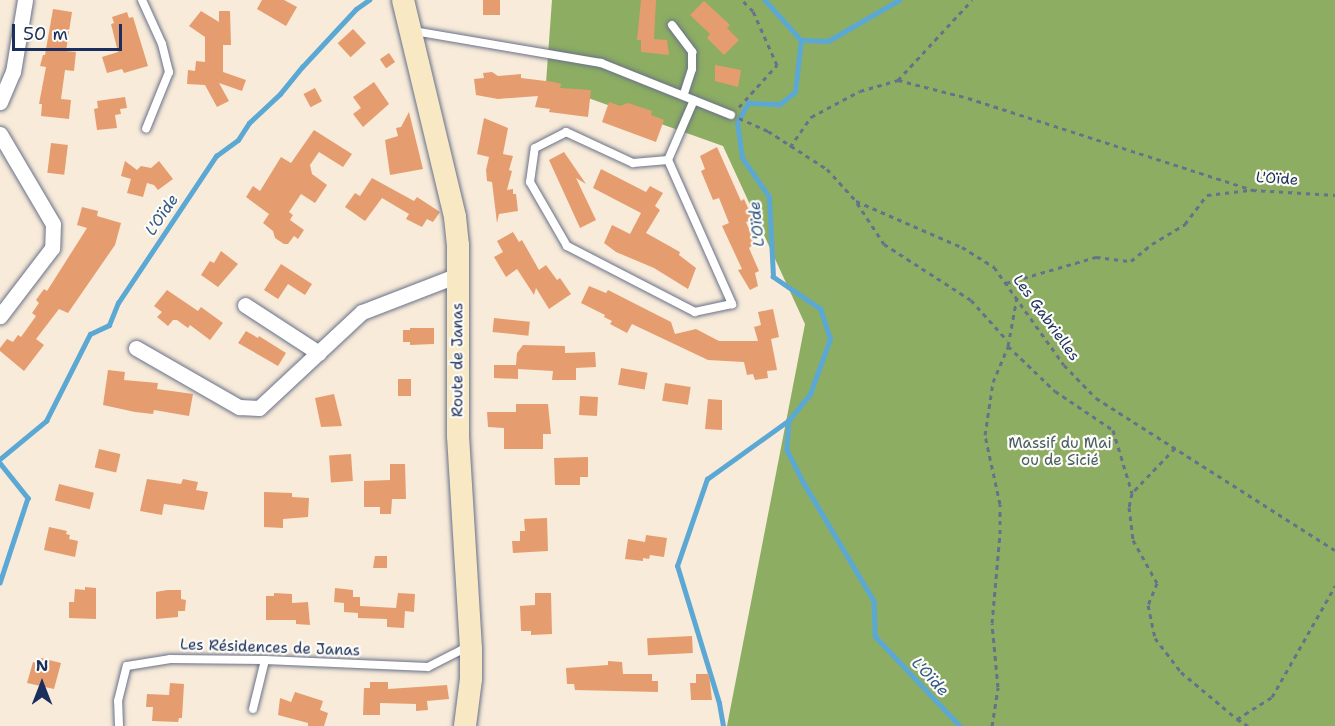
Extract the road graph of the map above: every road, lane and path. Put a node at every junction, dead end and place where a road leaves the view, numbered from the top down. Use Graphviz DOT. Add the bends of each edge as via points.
graph roads {
  1 [pos="25,0"];
  2 [pos="142,0"];
  3 [pos="403,0"];
  4 [pos="742,0"];
  5 [pos="972,0"];
  6 [pos="672,25"];
  7 [pos="409,30"];
  8 [pos="898,80"];
  9 [pos="683,96"];
  10 [pos="1,98"];
  11 [pos="694,100"];
  12 [pos="731,115"];
  13 [pos="146,129"];
  14 [pos="0,134"];
  15 [pos="790,147"];
  16 [pos="668,160"];
  17 [pos="1252,190"];
  18 [pos="1335,195"];
  19 [pos="856,201"];
  20 [pos="458,275"];
  21 [pos="1006,283"];
  22 [pos="1017,297"];
  23 [pos="245,305"];
  24 [pos="0,316"];
  25 [pos="1007,340"];
  26 [pos="1008,346"];
  27 [pos="136,348"];
  28 [pos="319,353"];
  29 [pos="1175,448"];
  30 [pos="1132,493"];
  31 [pos="1335,550"];
  32 [pos="1335,586"];
  33 [pos="471,649"];
  34 [pos="265,660"];
  35 [pos="253,709"];
  36 [pos="1237,720"];
  37 [pos="993,725"];
  38 [pos="119,726"];
  39 [pos="465,726"];
  40 [pos="1248,726"];
  1 -- 10 [label="street" via="13,72"];
  2 -- 13 [label="lane" via="162,44 169,72"];
  3 -- 7 [label="street, Route de Janas"];
  4 -- 12 [label="path" via="753,11 777,65"];
  5 -- 8 [label="path"];
  6 -- 9 [label="lane" via="692,52 692,69"];
  7 -- 9 [label="lane" via="601,63"];
  7 -- 20 [label="street, Route de Janas" via="455,217"];
  8 -- 15 [label="path" via="860,91 811,117"];
  8 -- 17 [label="path, L'Oïde" via="969,98"];
  9 -- 11 [label="lane"];
  11 -- 12 [label="lane"];
  11 -- 16 [label="lane"];
  12 -- 15 [label="path, Les Gabrielles" via="768,131"];
  14 -- 24 [label="street" via="52,224 52,248"];
  15 -- 19 [label="path, Les Gabrielles" via="827,169"];
  16 -- 16 [label="lane" via="633,163 566,132 535,148 530,182 567,246 695,312 732,304"];
  17 -- 18 [label="path, L'Oïde"];
  17 -- 21 [label="path" via="1207,195 1185,224 1131,261 1096,257"];
  19 -- 21 [label="path, Les Gabrielles" via="962,247 994,267"];
  19 -- 25 [label="path" via="884,244 971,300"];
  20 -- 28 [label="street" via="362,312"];
  20 -- 33 [label="street, Route de Janas" via="458,436"];
  21 -- 22 [label="path, Les Gabrielles"];
  22 -- 25 [label="path"];
  22 -- 29 [label="path, Les Gabrielles" via="1064,365 1096,398"];
  23 -- 28 [label="street"];
  25 -- 26 [label="path"];
  26 -- 30 [label="path" via="1055,391 1113,430"];
  26 -- 37 [label="path" via="993,382 985,435 1000,504 992,622 998,687"];
  27 -- 28 [label="street" via="239,407 249,408 259,408"];
  29 -- 30 [label="path"];
  29 -- 31 [label="path, Les Gabrielles"];
  30 -- 36 [label="path" via="1129,507 1133,540 1157,583 1148,604 1155,638 1181,672"];
  32 -- 36 [label="path" via="1272,697"];
  33 -- 34 [label="lane, Les Résidences de Janas" via="428,667"];
  33 -- 39 [label="street, Route de Janas"];
  34 -- 35 [label="lane"];
  34 -- 38 [label="lane, Les Résidences de Janas" via="170,659 127,666 118,701"];
  36 -- 40 [label="path"];
}
